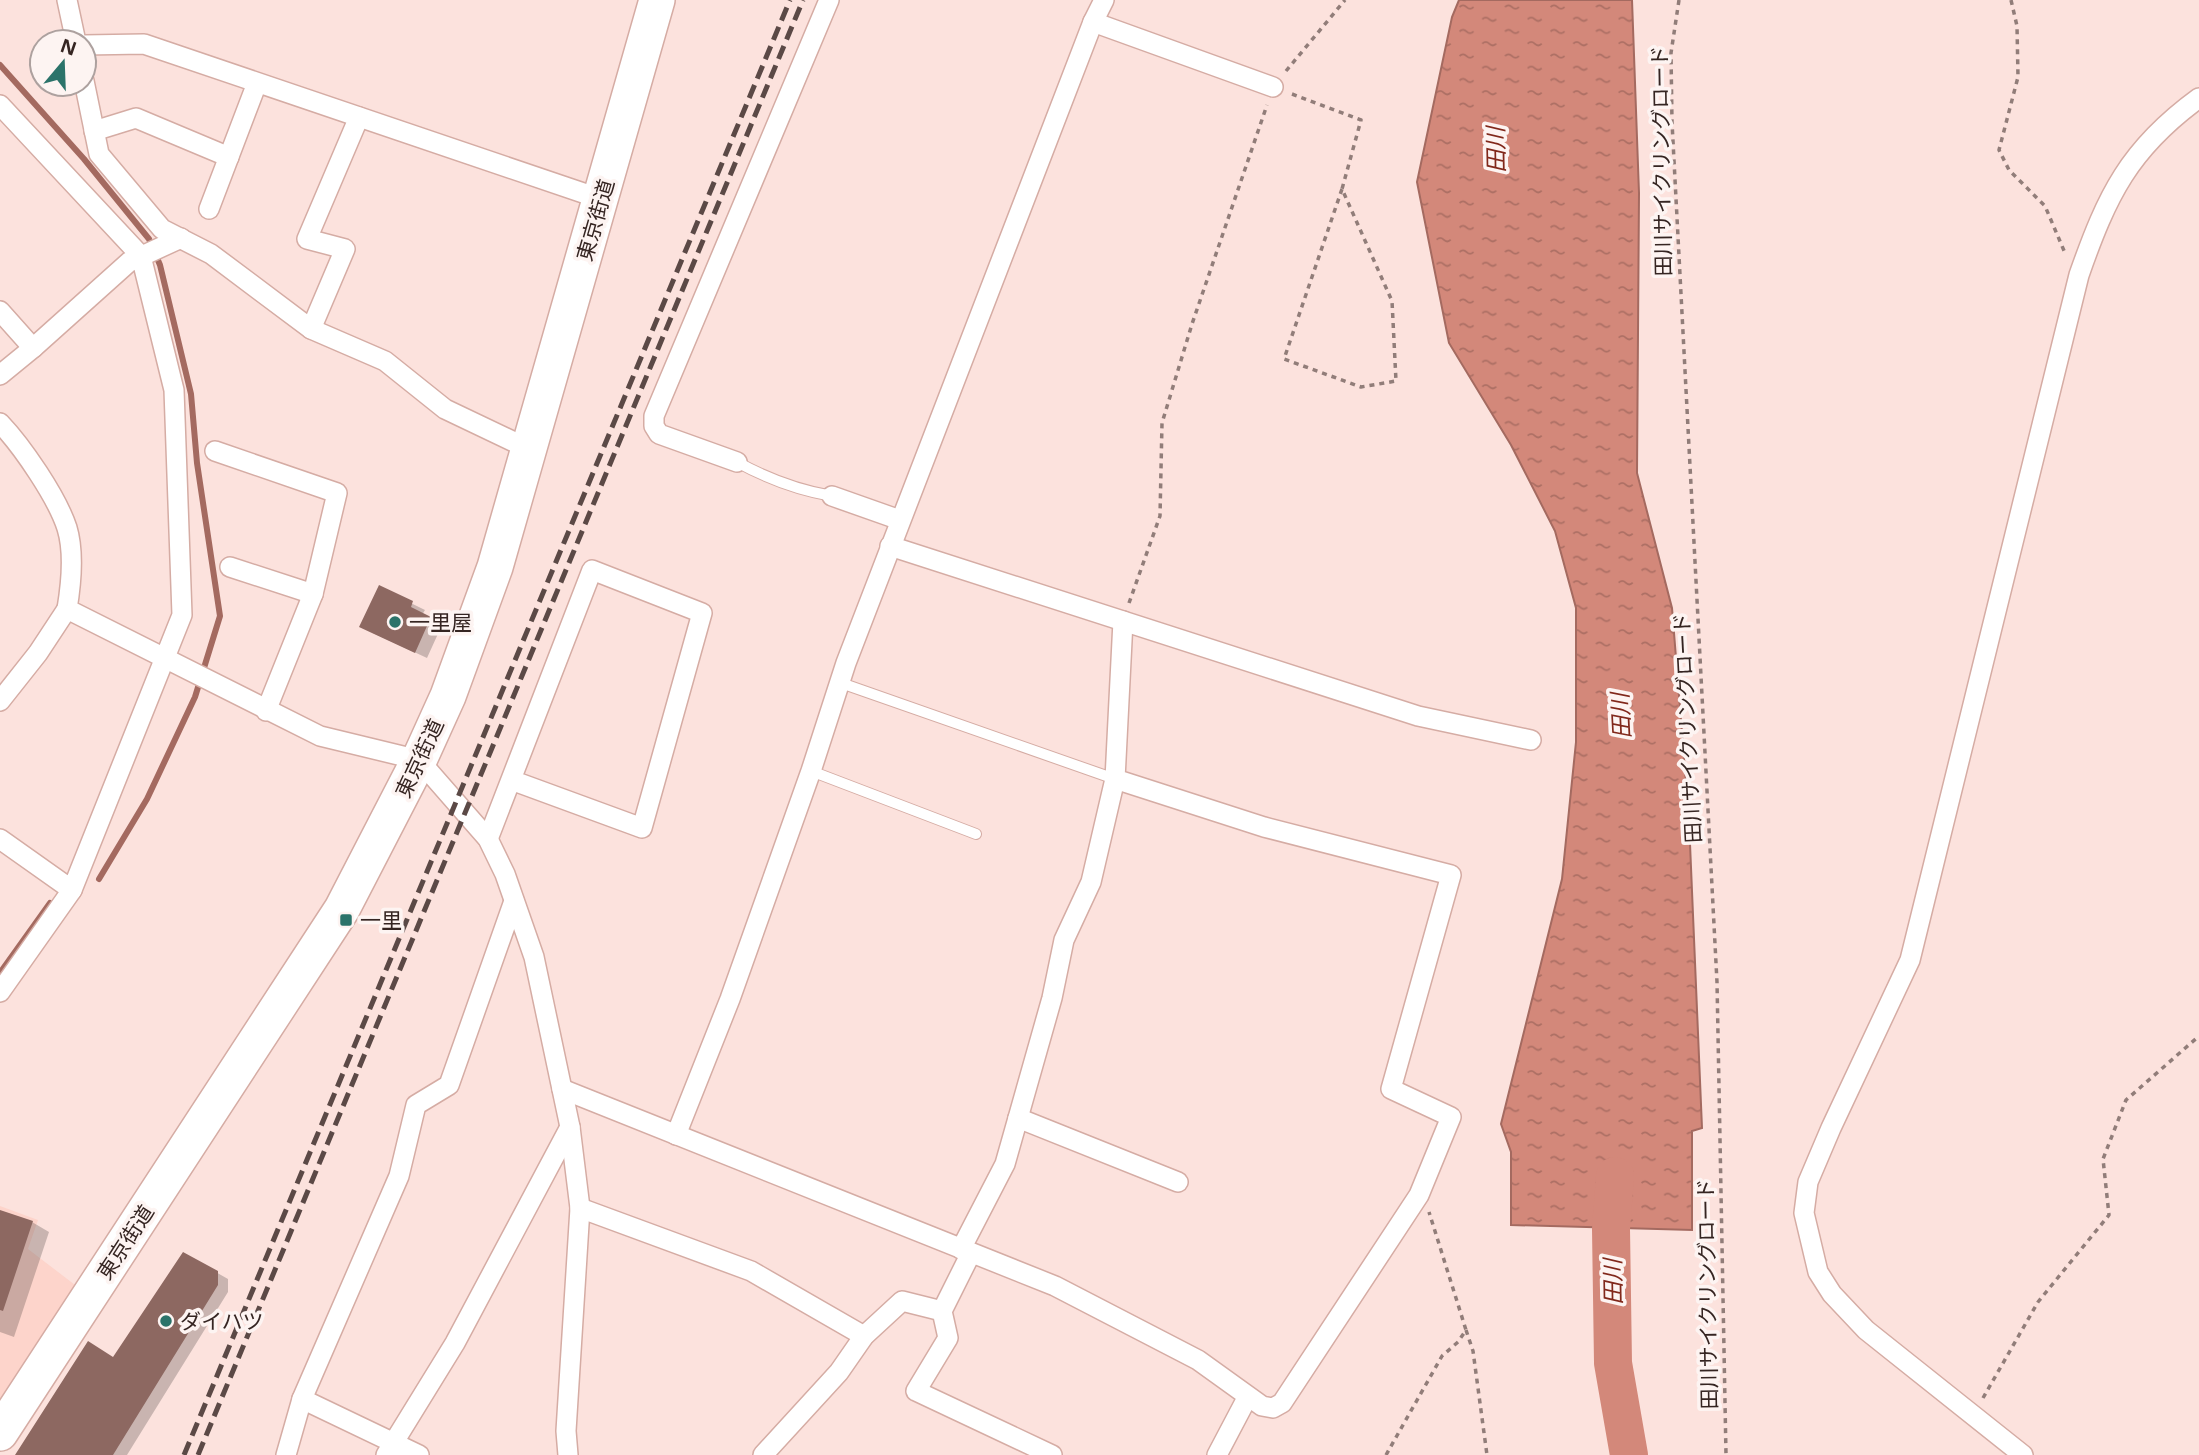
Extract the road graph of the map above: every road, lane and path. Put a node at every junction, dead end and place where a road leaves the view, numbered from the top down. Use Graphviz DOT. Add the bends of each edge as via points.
graph roads {
  1 [pos="67,0"];
  2 [pos="657,0"];
  3 [pos="829,0"];
  4 [pos="1104,0"];
  5 [pos="1345,0"];
  6 [pos="1679,0"];
  7 [pos="2011,0"];
  8 [pos="1093,22"];
  9 [pos="73,28"];
  10 [pos="98,45"];
  11 [pos="257,83"];
  12 [pos="1273,87"];
  13 [pos="87,98"];
  14 [pos="2199,98"];
  15 [pos="0,105"];
  16 [pos="359,117"];
  17 [pos="94,131"];
  18 [pos="229,157"];
  19 [pos="1342,188"];
  20 [pos="601,199"];
  21 [pos="209,209"];
  22 [pos="177,240"];
  23 [pos="144,255"];
  24 [pos="2079,275"];
  25 [pos="0,310"];
  26 [pos="311,330"];
  27 [pos="33,348"];
  28 [pos="0,375"];
  29 [pos="0,423"];
  30 [pos="529,449"];
  31 [pos="215,451"];
  32 [pos="737,462"];
  33 [pos="832,496"];
  34 [pos="900,520"];
  35 [pos="890,546"];
  36 [pos="230,567"];
  37 [pos="313,594"];
  38 [pos="67,609"];
  39 [pos="1123,621"];
  40 [pos="166,660"];
  41 [pos="841,683"];
  42 [pos="0,701"];
  43 [pos="266,711"];
  44 [pos="1531,740"];
  45 [pos="419,760"];
  46 [pos="811,771"];
  47 [pos="1115,779"];
  48 [pos="511,780"];
  49 [pos="975,834"];
  50 [pos="0,839"];
  51 [pos="488,839"];
  52 [pos="72,890"];
  53 [pos="514,901"];
  54 [pos="0,992"];
  55 [pos="2199,1036"];
  56 [pos="562,1089"];
  57 [pos="1018,1118"];
  58 [pos="570,1126"];
  59 [pos="676,1135"];
  60 [pos="1178,1182"];
  61 [pos="1419,1195"];
  62 [pos="580,1208"];
  63 [pos="966,1251"];
  64 [pos="942,1311"];
  65 [pos="1466,1330"];
  66 [pos="864,1336"];
  67 [pos="1247,1398"];
  68 [pos="302,1399"];
  69 [pos="1972,1417"];
  70 [pos="0,1433"];
  71 [pos="391,1448"];
  72 [pos="286,1455"];
  73 [pos="419,1455"];
  74 [pos="568,1455"];
  75 [pos="763,1455"];
  76 [pos="1052,1455"];
  77 [pos="1217,1455"];
  78 [pos="1386,1455"];
  79 [pos="1487,1455"];
  80 [pos="1726,1455"];
  81 [pos="2023,1455"];
  1 -- 9 [label="street"];
  2 -- 20 [label="highway, 東京街道"];
  3 -- 32 [label="street" via="654,416 659,434"];
  4 -- 8 [label="street"];
  5 -- 12 [label="path"];
  6 -- 80 [label="path, 田川サイクリングロード" via="1671,53 1672,134 1717,982"];
  7 -- 24 [label="path" via="2017,26 2018,77 1999,150 2009,170 2045,206 2067,259"];
  8 -- 12 [label="street"];
  8 -- 34 [label="street"];
  10 -- 11 [label="street" via="144,44"];
  11 -- 16 [label="street"];
  11 -- 18 [label="street"];
  12 -- 19 [label="path" via="1361,120"];
  12 -- 39 [label="path" via="1163,422 1160,516"];
  13 -- 17 [label="street"];
  14 -- 24 [label="street" via="2155,133 2115,184"];
  15 -- 23 [label="street"];
  16 -- 20 [label="street"];
  16 -- 26 [label="street" via="307,239 345,248"];
  17 -- 18 [label="street" via="136,118"];
  17 -- 22 [label="street" via="99,155 162,229"];
  18 -- 21 [label="street"];
  19 -- 19 [label="path" via="1392,301 1396,381 1361,387 1284,359"];
  20 -- 30 [label="highway, 東京街道"];
  22 -- 23 [label="street"];
  22 -- 26 [label="street" via="211,254"];
  23 -- 27 [label="street" via="129,262"];
  23 -- 40 [label="street" via="174,390 182,615"];
  24 -- 69 [label="street" via="1910,960 1808,1182 1804,1213 1818,1272 1832,1294 1866,1330"];
  25 -- 27 [label="street"];
  26 -- 30 [label="street" via="385,361 445,409"];
  27 -- 28 [label="street"];
  29 -- 38 [label="street" via="24,448 67,528 71,585"];
  30 -- 45 [label="highway, 東京街道" via="495,566 448,696"];
  31 -- 37 [label="street" via="337,493"];
  32 -- 33 [label="lane" via="805,492"];
  33 -- 34 [label="street"];
  34 -- 35 [label="street"];
  35 -- 39 [label="street"];
  35 -- 41 [label="street"];
  36 -- 37 [label="street"];
  37 -- 43 [label="street"];
  38 -- 40 [label="street"];
  38 -- 42 [label="street"];
  39 -- 44 [label="street" via="1418,716"];
  39 -- 47 [label="street"];
  40 -- 43 [label="street"];
  40 -- 52 [label="street"];
  41 -- 46 [label="street"];
  41 -- 47 [label="lane"];
  43 -- 45 [label="street" via="320,736"];
  45 -- 51 [label="street"];
  45 -- 70 [label="highway, 東京街道" via="342,909"];
  46 -- 49 [label="lane"];
  46 -- 59 [label="street"];
  47 -- 57 [label="street" via="1091,882 1064,940"];
  47 -- 61 [label="street" via="1264,827 1451,875 1391,1089 1451,1117"];
  48 -- 48 [label="street" via="592,570 702,613 642,828"];
  48 -- 51 [label="street"];
  50 -- 52 [label="street"];
  51 -- 53 [label="street"];
  52 -- 54 [label="street"];
  53 -- 56 [label="street" via="534,957"];
  53 -- 68 [label="street" via="449,1086 416,1105 399,1176"];
  55 -- 69 [label="path" via="2126,1100 2103,1159 2109,1215 2038,1302"];
  56 -- 58 [label="street"];
  56 -- 59 [label="street"];
  57 -- 60 [label="street"];
  57 -- 63 [label="street" via="1005,1164"];
  58 -- 62 [label="street"];
  58 -- 71 [label="street" via="455,1343"];
  59 -- 63 [label="street"];
  61 -- 65 [label="path" via="1432,1217"];
  61 -- 67 [label="street" via="1282,1403 1273,1408"];
  62 -- 66 [label="street" via="751,1271"];
  62 -- 74 [label="street"];
  63 -- 64 [label="street"];
  63 -- 67 [label="street" via="1055,1286 1198,1360"];
  64 -- 66 [label="street" via="902,1301"];
  64 -- 76 [label="street" via="948,1338 916,1391"];
  65 -- 78 [label="path" via="1442,1356"];
  65 -- 79 [label="path"];
  66 -- 75 [label="street" via="839,1372"];
  67 -- 77 [label="street"];
  68 -- 71 [label="street"];
  68 -- 72 [label="street"];
  69 -- 81 [label="street"];
  71 -- 73 [label="street"];
}
